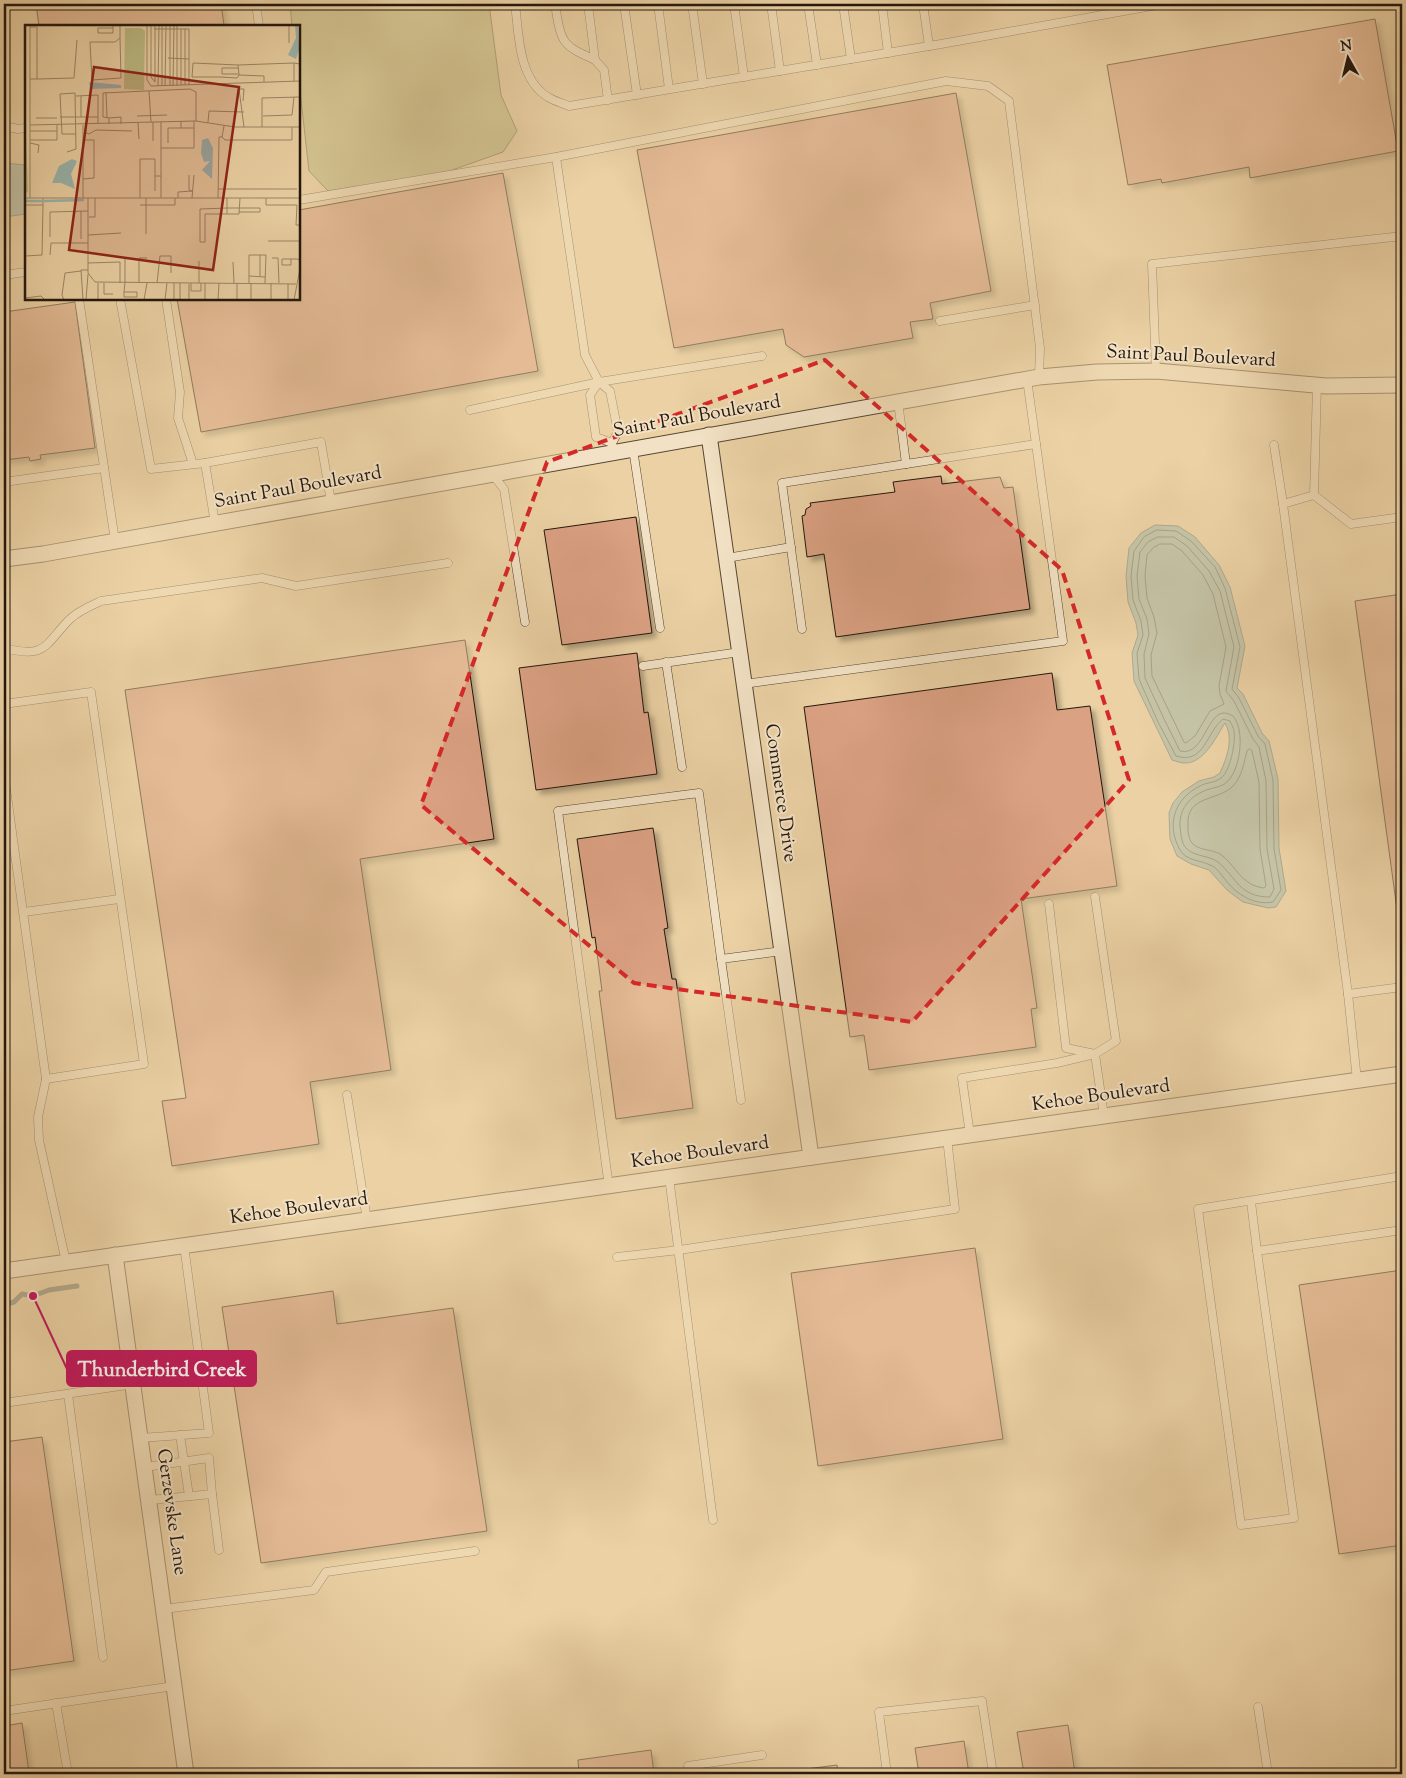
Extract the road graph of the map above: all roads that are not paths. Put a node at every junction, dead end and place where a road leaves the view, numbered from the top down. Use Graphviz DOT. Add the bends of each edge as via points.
graph roads {
  1 [pos="256,4"];
  2 [pos="515,4"];
  3 [pos="555,4"];
  4 [pos="588,4"];
  5 [pos="624,4"];
  6 [pos="658,4"];
  7 [pos="692,4"];
  8 [pos="734,4"];
  9 [pos="771,4"];
  10 [pos="808,4"];
  11 [pos="843,4"];
  12 [pos="882,4"];
  13 [pos="923,4"];
  14 [pos="1163,4"];
  15 [pos="260,25"];
  16 [pos="929,46"];
  17 [pos="888,53"];
  18 [pos="595,60"];
  19 [pos="851,60"];
  20 [pos="817,65"];
  21 [pos="780,71"];
  22 [pos="744,77"];
  23 [pos="703,84"];
  24 [pos="669,89"];
  25 [pos="637,95"];
  26 [pos="608,100"];
  27 [pos="4,126"];
  28 [pos="25,128"];
  29 [pos="556,156"];
  30 [pos="300,200"];
  31 [pos="1402,236"];
  32 [pos="25,272"];
  33 [pos="4,275"];
  34 [pos="79,300"];
  35 [pos="120,300"];
  36 [pos="166,300"];
  37 [pos="1035,305"];
  38 [pos="940,321"];
  39 [pos="762,356"];
  40 [pos="1156,371"];
  41 [pos="1033,378"];
  42 [pos="599,382"];
  43 [pos="1317,385"];
  44 [pos="1402,386"];
  45 [pos="898,401"];
  46 [pos="470,410"];
  47 [pos="709,435"];
  48 [pos="1036,444"];
  49 [pos="1274,445"];
  50 [pos="613,447"];
  51 [pos="634,449"];
  52 [pos="205,462"];
  53 [pos="193,464"];
  54 [pos="906,464"];
  55 [pos="104,468"];
  56 [pos="492,474"];
  57 [pos="4,482"];
  58 [pos="1314,495"];
  59 [pos="331,502"];
  60 [pos="1283,504"];
  61 [pos="1402,517"];
  62 [pos="215,523"];
  63 [pos="115,541"];
  64 [pos="791,547"];
  65 [pos="726,558"];
  66 [pos="4,559"];
  67 [pos="448,563"];
  68 [pos="525,622"];
  69 [pos="660,628"];
  70 [pos="802,629"];
  71 [pos="4,648"];
  72 [pos="740,652"];
  73 [pos="666,662"];
  74 [pos="644,666"];
  75 [pos="744,684"];
  76 [pos="4,704"];
  77 [pos="682,767"];
  78 [pos="4,774"];
  79 [pos="1095,897"];
  80 [pos="119,899"];
  81 [pos="1049,904"];
  82 [pos="24,912"];
  83 [pos="782,951"];
  84 [pos="721,959"];
  85 [pos="1402,987"];
  86 [pos="1348,994"];
  87 [pos="1095,1054"];
  88 [pos="1402,1074"];
  89 [pos="46,1079"];
  90 [pos="1357,1080"];
  91 [pos="347,1095"];
  92 [pos="741,1100"];
  93 [pos="1104,1116"];
  94 [pos="970,1135"];
  95 [pos="947,1138"];
  96 [pos="811,1157"];
  97 [pos="1402,1176"];
  98 [pos="669,1177"];
  99 [pos="609,1186"];
  100 [pos="1251,1202"];
  101 [pos="367,1220"];
  102 [pos="1402,1230"];
  103 [pos="184,1245"];
  104 [pos="679,1250"];
  105 [pos="1257,1251"];
  106 [pos="115,1255"];
  107 [pos="617,1257"];
  108 [pos="66,1262"];
  109 [pos="4,1271"];
  110 [pos="134,1384"];
  111 [pos="68,1394"];
  112 [pos="4,1403"];
  113 [pos="180,1435"];
  114 [pos="141,1438"];
  115 [pos="184,1462"];
  116 [pos="145,1467"];
  117 [pos="212,1494"];
  118 [pos="189,1496"];
  119 [pos="150,1500"];
  120 [pos="713,1520"];
  121 [pos="219,1550"];
  122 [pos="475,1551"];
  123 [pos="164,1609"];
  124 [pos="103,1657"];
  125 [pos="174,1686"];
  126 [pos="56,1704"];
  127 [pos="1258,1707"];
  128 [pos="4,1711"];
  129 [pos="762,1755"];
  130 [pos="68,1774"];
  131 [pos="186,1774"];
  132 [pos="689,1774"];
  133 [pos="887,1774"];
  134 [pos="993,1774"];
  135 [pos="1268,1774"];
  1 -- 15 [label="lane"];
  2 -- 26 [label="lane" via="522,53 530,80 547,96 569,106"];
  3 -- 18 [label="lane" via="564,40"];
  4 -- 18 [label="lane"];
  5 -- 25 [label="lane"];
  6 -- 24 [label="lane"];
  7 -- 23 [label="lane"];
  8 -- 22 [label="lane"];
  9 -- 21 [label="lane"];
  10 -- 20 [label="lane"];
  11 -- 19 [label="lane"];
  12 -- 17 [label="lane"];
  13 -- 16 [label="lane"];
  14 -- 16 [label="lane"];
  16 -- 17 [label="lane"];
  17 -- 19 [label="lane"];
  18 -- 26 [label="lane" via="604,70"];
  19 -- 20 [label="lane"];
  20 -- 21 [label="lane"];
  21 -- 22 [label="lane"];
  22 -- 23 [label="lane"];
  23 -- 24 [label="lane"];
  24 -- 25 [label="lane"];
  25 -- 26 [label="lane"];
  27 -- 28 [label="lane"];
  29 -- 30 [label="lane"];
  29 -- 37 [label="lane" via="946,82 988,86 1009,102"];
  29 -- 42 [label="lane" via="585,355"];
  31 -- 40 [label="lane" via="1152,264"];
  32 -- 33 [label="lane"];
  34 -- 55 [label="lane"];
  35 -- 53 [label="lane" via="152,468"];
  36 -- 53 [label="lane" via="180,392 178,418"];
  37 -- 38 [label="lane"];
  37 -- 41 [label="lane" via="1040,348"];
  39 -- 42 [label="lane"];
  40 -- 41 [label="street, Saint Paul Boulevard"];
  40 -- 43 [label="street, Saint Paul Boulevard"];
  41 -- 45 [label="street, Saint Paul Boulevard"];
  41 -- 48 [label="lane"];
  42 -- 46 [label="lane"];
  42 -- 50 [label="lane" via="610,391 618,432"];
  42 -- 50 [label="lane" via="590,395 596,437"];
  43 -- 44 [label="street, Saint Paul Boulevard"];
  43 -- 58 [label="lane"];
  45 -- 47 [label="street, Saint Paul Boulevard"];
  45 -- 54 [label="lane"];
  47 -- 51 [label="street, Saint Paul Boulevard"];
  47 -- 65 [label="street, Commerce Drive"];
  48 -- 54 [label="lane"];
  48 -- 75 [label="lane" via="1063,641"];
  49 -- 60 [label="lane"];
  50 -- 51 [label="street, Saint Paul Boulevard"];
  50 -- 56 [label="street, Saint Paul Boulevard"];
  51 -- 69 [label="lane"];
  52 -- 53 [label="lane"];
  52 -- 59 [label="lane" via="321,442"];
  52 -- 62 [label="lane"];
  54 -- 64 [label="lane" via="782,483"];
  55 -- 57 [label="lane"];
  55 -- 63 [label="lane"];
  56 -- 59 [label="street, Saint Paul Boulevard"];
  56 -- 68 [label="lane" via="504,490"];
  58 -- 60 [label="lane"];
  58 -- 61 [label="lane" via="1350,524"];
  59 -- 62 [label="street, Saint Paul Boulevard"];
  60 -- 86 [label="lane"];
  62 -- 63 [label="street, Saint Paul Boulevard"];
  63 -- 66 [label="street, Saint Paul Boulevard"];
  64 -- 65 [label="lane"];
  64 -- 70 [label="lane"];
  65 -- 72 [label="street, Commerce Drive"];
  67 -- 71 [label="lane" via="296,586 262,578 101,601 70,618 50,643 38,650 22,652"];
  72 -- 73 [label="lane"];
  72 -- 75 [label="street, Commerce Drive"];
  73 -- 74 [label="lane"];
  73 -- 77 [label="lane"];
  75 -- 83 [label="street, Commerce Drive"];
  76 -- 80 [label="lane" via="91,692"];
  78 -- 82 [label="lane"];
  79 -- 87 [label="lane" via="1116,1041"];
  80 -- 82 [label="lane"];
  80 -- 89 [label="lane" via="144,1064"];
  81 -- 87 [label="lane" via="1066,1048"];
  82 -- 89 [label="lane"];
  83 -- 84 [label="lane"];
  83 -- 96 [label="street, Commerce Drive"];
  84 -- 92 [label="lane"];
  84 -- 99 [label="lane" via="699,794 558,811"];
  85 -- 86 [label="lane"];
  86 -- 90 [label="lane"];
  87 -- 93 [label="lane"];
  87 -- 94 [label="lane" via="962,1078"];
  88 -- 90 [label="street, Kehoe Boulevard"];
  89 -- 108 [label="lane" via="38,1117 39,1140"];
  90 -- 93 [label="street, Kehoe Boulevard"];
  91 -- 101 [label="lane"];
  93 -- 94 [label="street, Kehoe Boulevard"];
  94 -- 95 [label="street, Kehoe Boulevard"];
  95 -- 96 [label="street, Kehoe Boulevard"];
  95 -- 104 [label="lane" via="955,1209"];
  96 -- 98 [label="street, Kehoe Boulevard"];
  97 -- 100 [label="lane"];
  98 -- 99 [label="street, Kehoe Boulevard"];
  98 -- 104 [label="lane"];
  99 -- 101 [label="street, Kehoe Boulevard"];
  100 -- 105 [label="lane"];
  100 -- 105 [label="lane" via="1198,1209 1242,1525 1294,1518"];
  101 -- 103 [label="street, Kehoe Boulevard"];
  102 -- 105 [label="lane"];
  103 -- 106 [label="street, Kehoe Boulevard"];
  103 -- 113 [label="lane" via="209,1433"];
  104 -- 107 [label="lane"];
  104 -- 120 [label="lane"];
  106 -- 108 [label="street, Kehoe Boulevard"];
  106 -- 110 [label="street, Gerzevske Lane"];
  108 -- 109 [label="street, Kehoe Boulevard"];
  110 -- 111 [label="lane"];
  110 -- 114 [label="street, Gerzevske Lane"];
  111 -- 112 [label="lane"];
  111 -- 124 [label="lane"];
  113 -- 114 [label="lane"];
  113 -- 115 [label="lane"];
  114 -- 116 [label="street, Gerzevske Lane"];
  115 -- 116 [label="lane"];
  115 -- 117 [label="lane" via="209,1458"];
  115 -- 118 [label="lane"];
  116 -- 119 [label="street, Gerzevske Lane"];
  117 -- 118 [label="lane"];
  117 -- 121 [label="lane"];
  118 -- 119 [label="lane"];
  119 -- 123 [label="street, Gerzevske Lane"];
  122 -- 123 [label="lane" via="326,1572 314,1590"];
  123 -- 125 [label="street, Gerzevske Lane"];
  125 -- 126 [label="lane"];
  125 -- 131 [label="street, Gerzevske Lane"];
  126 -- 128 [label="lane"];
  126 -- 130 [label="lane"];
  127 -- 135 [label="lane"];
  129 -- 132 [label="lane" via="688,1766"];
  133 -- 134 [label="lane" via="879,1712 982,1701"];
}
